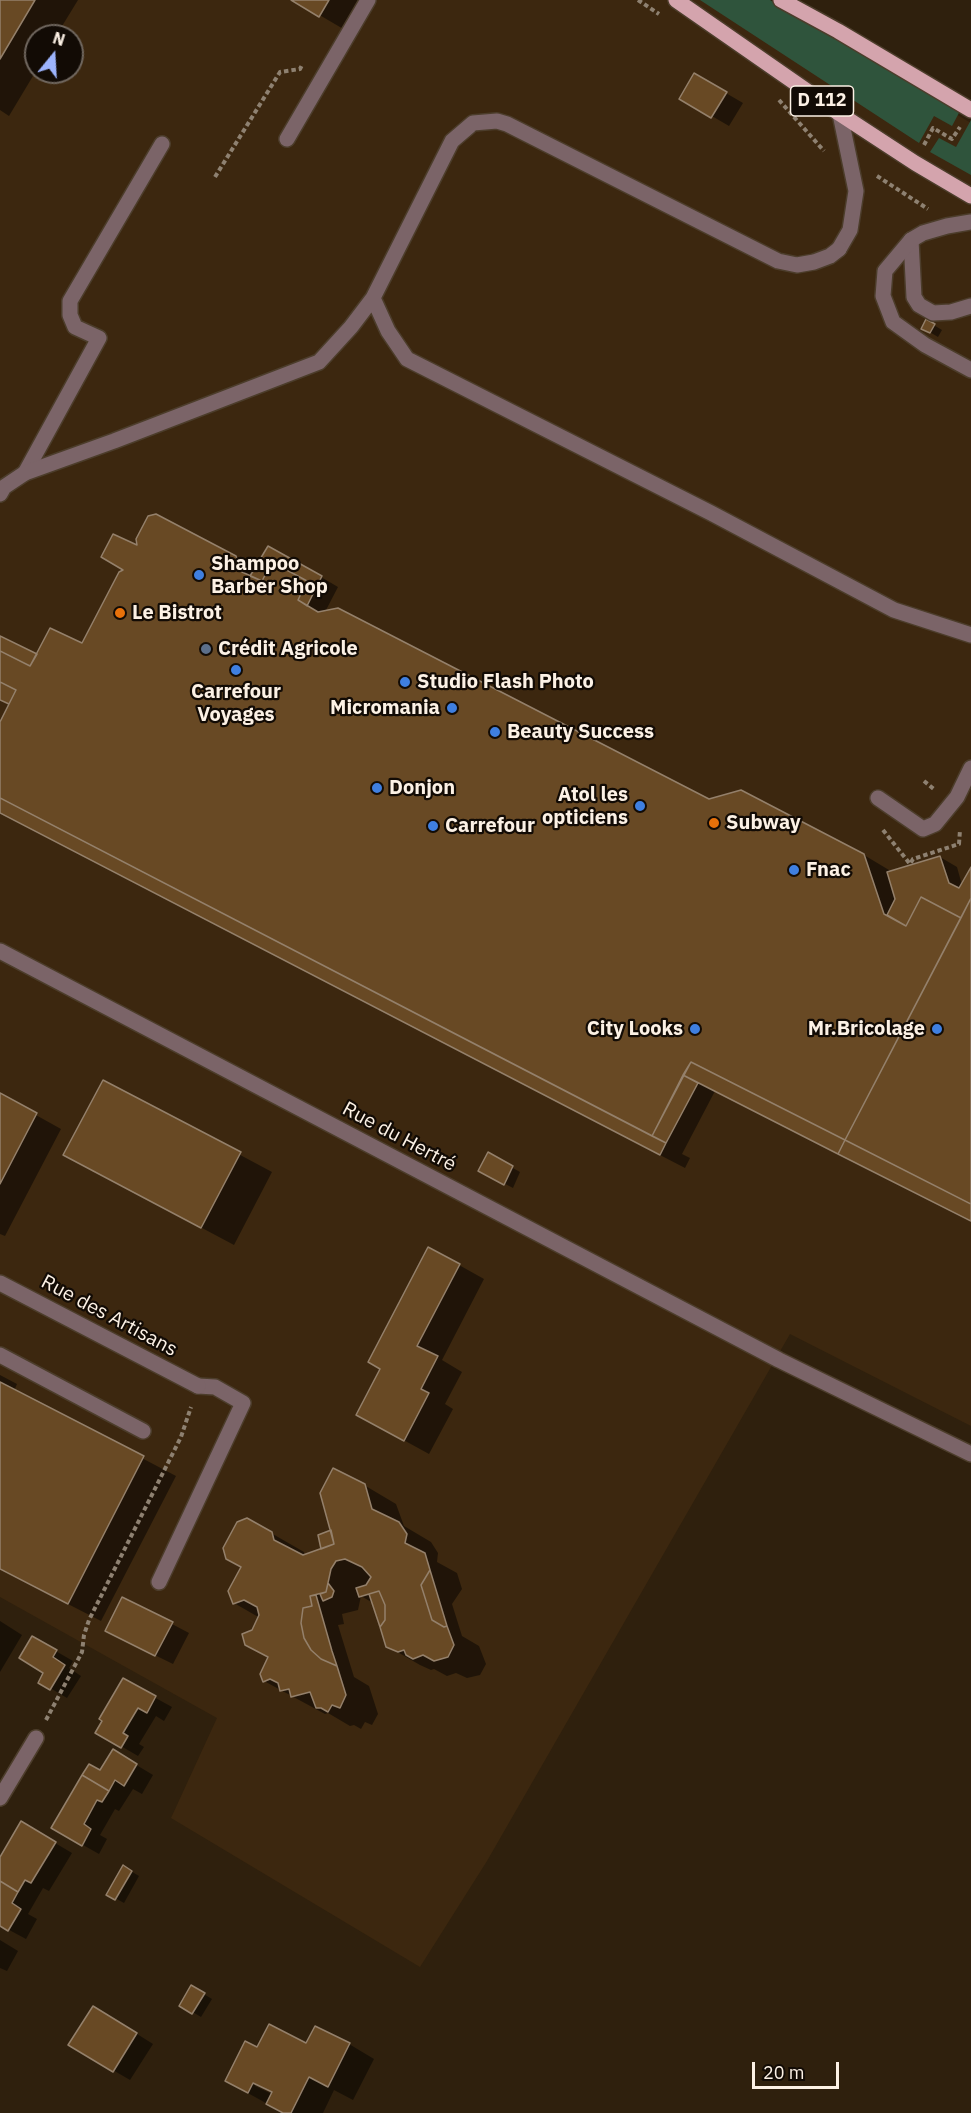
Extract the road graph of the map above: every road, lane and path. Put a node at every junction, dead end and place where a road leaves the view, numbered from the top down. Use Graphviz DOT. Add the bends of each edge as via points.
graph roads {
  1 [pos="368,0"];
  2 [pos="638,0"];
  3 [pos="676,0"];
  4 [pos="781,0"];
  5 [pos="667,20"];
  6 [pos="306,59"];
  7 [pos="777,97"];
  8 [pos="971,110"];
  9 [pos="840,114"];
  10 [pos="287,139"];
  11 [pos="162,144"];
  12 [pos="852,171"];
  13 [pos="214,177"];
  14 [pos="971,196"];
  15 [pos="971,222"];
  16 [pos="947,226"];
  17 [pos="911,240"];
  18 [pos="373,298"];
  19 [pos="971,306"];
  20 [pos="971,370"];
  21 [pos="25,473"];
  22 [pos="0,494"];
  23 [pos="971,634"];
  24 [pos="971,768"];
  25 [pos="878,798"];
  26 [pos="0,951"];
  27 [pos="0,1283"];
  28 [pos="0,1355"];
  29 [pos="198,1386"];
  30 [pos="143,1431"];
  31 [pos="971,1454"];
  32 [pos="159,1582"];
  33 [pos="36,1738"];
  34 [pos="0,1798"];
  1 -- 10 [label="street"];
  2 -- 5 [label="path"];
  3 -- 9 [label="main road, D 112"];
  4 -- 8 [label="main road"];
  6 -- 13 [label="path" via="300,69 280,72"];
  7 -- 12 [label="path" via="837,165"];
  9 -- 12 [label="street"];
  9 -- 14 [label="main road, D 112"];
  11 -- 21 [label="street" via="70,301 75,327 99,338"];
  12 -- 16 [label="path" via="871,172"];
  12 -- 18 [label="street" via="856,191 850,230 839,249 830,256 797,265 778,261 507,124 473,123 452,141"];
  15 -- 16 [label="street"];
  16 -- 17 [label="street"];
  17 -- 19 [label="street" via="914,297 919,306 933,313"];
  17 -- 20 [label="street" via="885,271 883,296 893,322"];
  18 -- 21 [label="street" via="319,362"];
  18 -- 23 [label="street" via="407,359 894,610"];
  21 -- 22 [label="street"];
  24 -- 25 [label="street" via="957,797 935,824 922,828"];
  26 -- 31 [label="street, Rue du Hertré" via="779,1360"];
  27 -- 29 [label="street, Rue des Artisans"];
  28 -- 30 [label="street"];
  29 -- 32 [label="street, Rue des Artisans" via="215,1387 243,1402"];
  29 -- 33 [label="path" via="181,1437 89,1620 82,1652"];
  33 -- 34 [label="street"];
}
